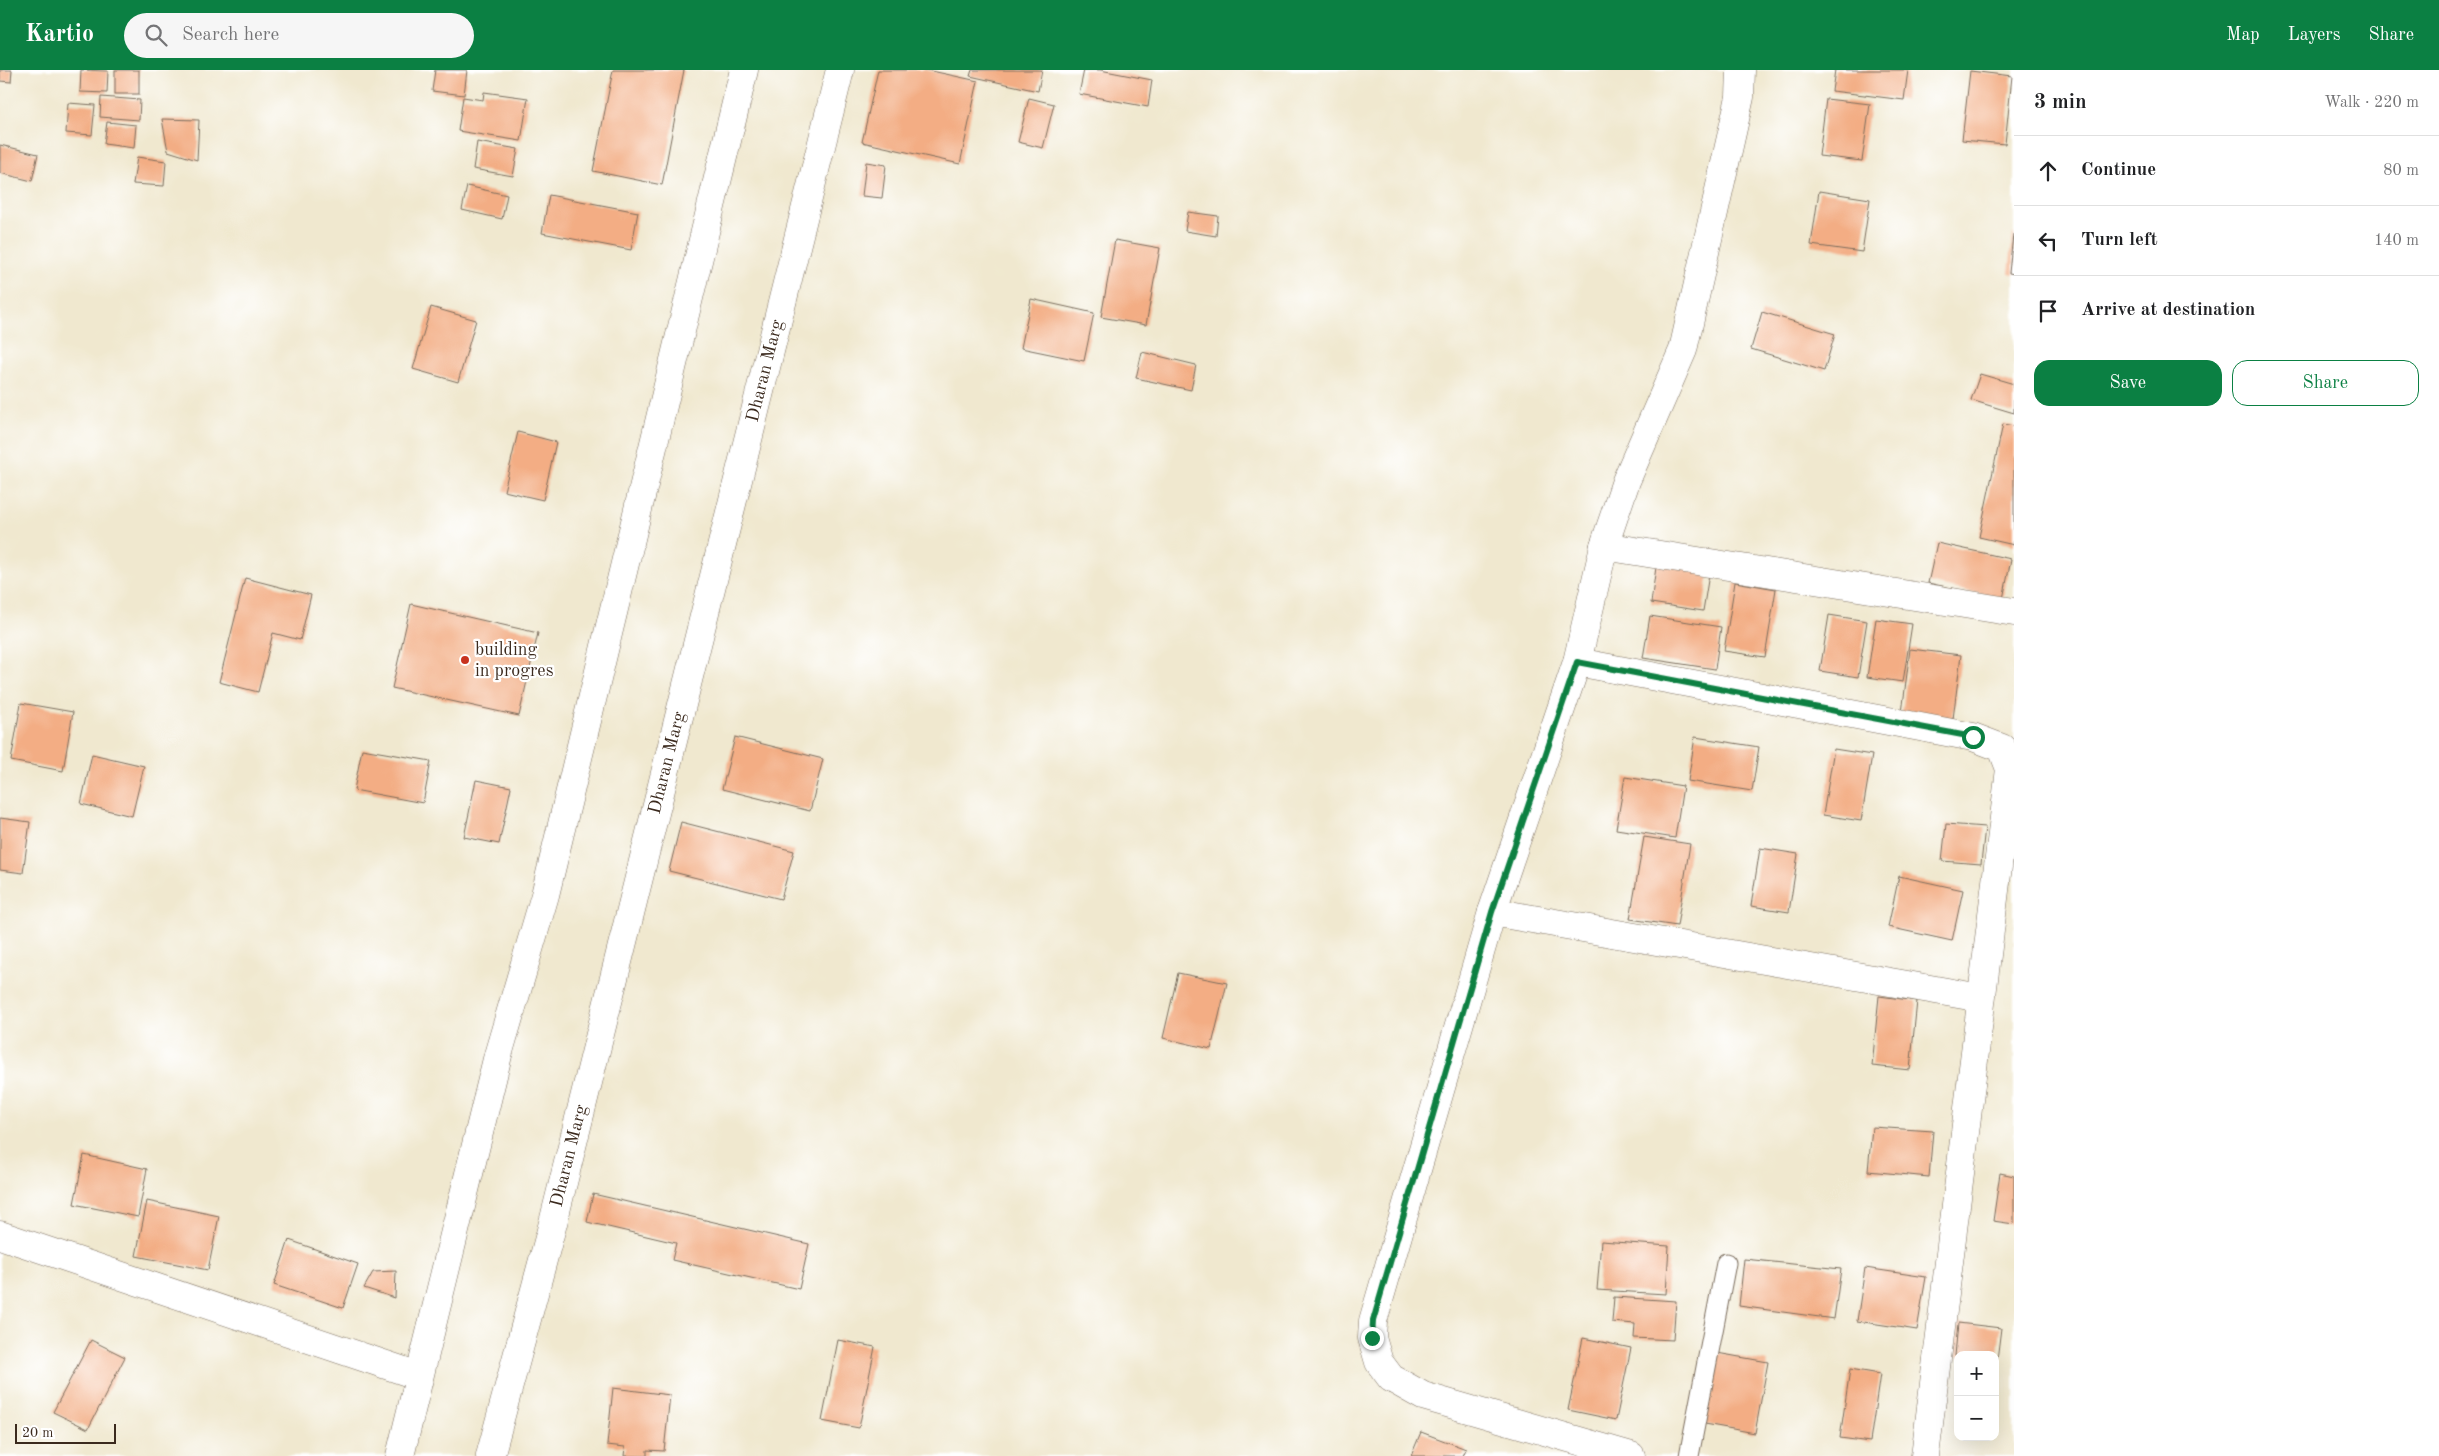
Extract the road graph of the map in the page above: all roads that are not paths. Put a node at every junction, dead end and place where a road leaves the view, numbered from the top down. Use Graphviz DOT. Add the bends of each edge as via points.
graph roads {
  1 [pos="744,70"];
  2 [pos="840,70"];
  3 [pos="1741,70"];
  4 [pos="1604,546"];
  5 [pos="2014,612"];
  6 [pos="1577,662"];
  7 [pos="1492,912"];
  8 [pos="1981,998"];
  9 [pos="0,1235"];
  10 [pos="1726,1263"];
  11 [pos="419,1376"];
  12 [pos="400,1456"];
  13 [pos="490,1456"];
  14 [pos="1630,1456"];
  15 [pos="1689,1456"];
  16 [pos="1925,1456"];
  1 -- 11 [label="street" via="544,895 498,1055"];
  2 -- 13 [label="street, Dharan Marg" via="553,1223"];
  3 -- 4 [label="street" via="1740,96 1683,350 1626,481"];
  4 -- 5 [label="street"];
  4 -- 6 [label="street"];
  6 -- 7 [label="street"];
  6 -- 8 [label="street" via="1973,737 2002,748 2010,769"];
  7 -- 8 [label="street"];
  7 -- 14 [label="street" via="1373,1321 1372,1338 1379,1362 1391,1378 1423,1396"];
  8 -- 16 [label="street"];
  9 -- 11 [label="street"];
  10 -- 15 [label="lane"];
  11 -- 12 [label="street"];
}
